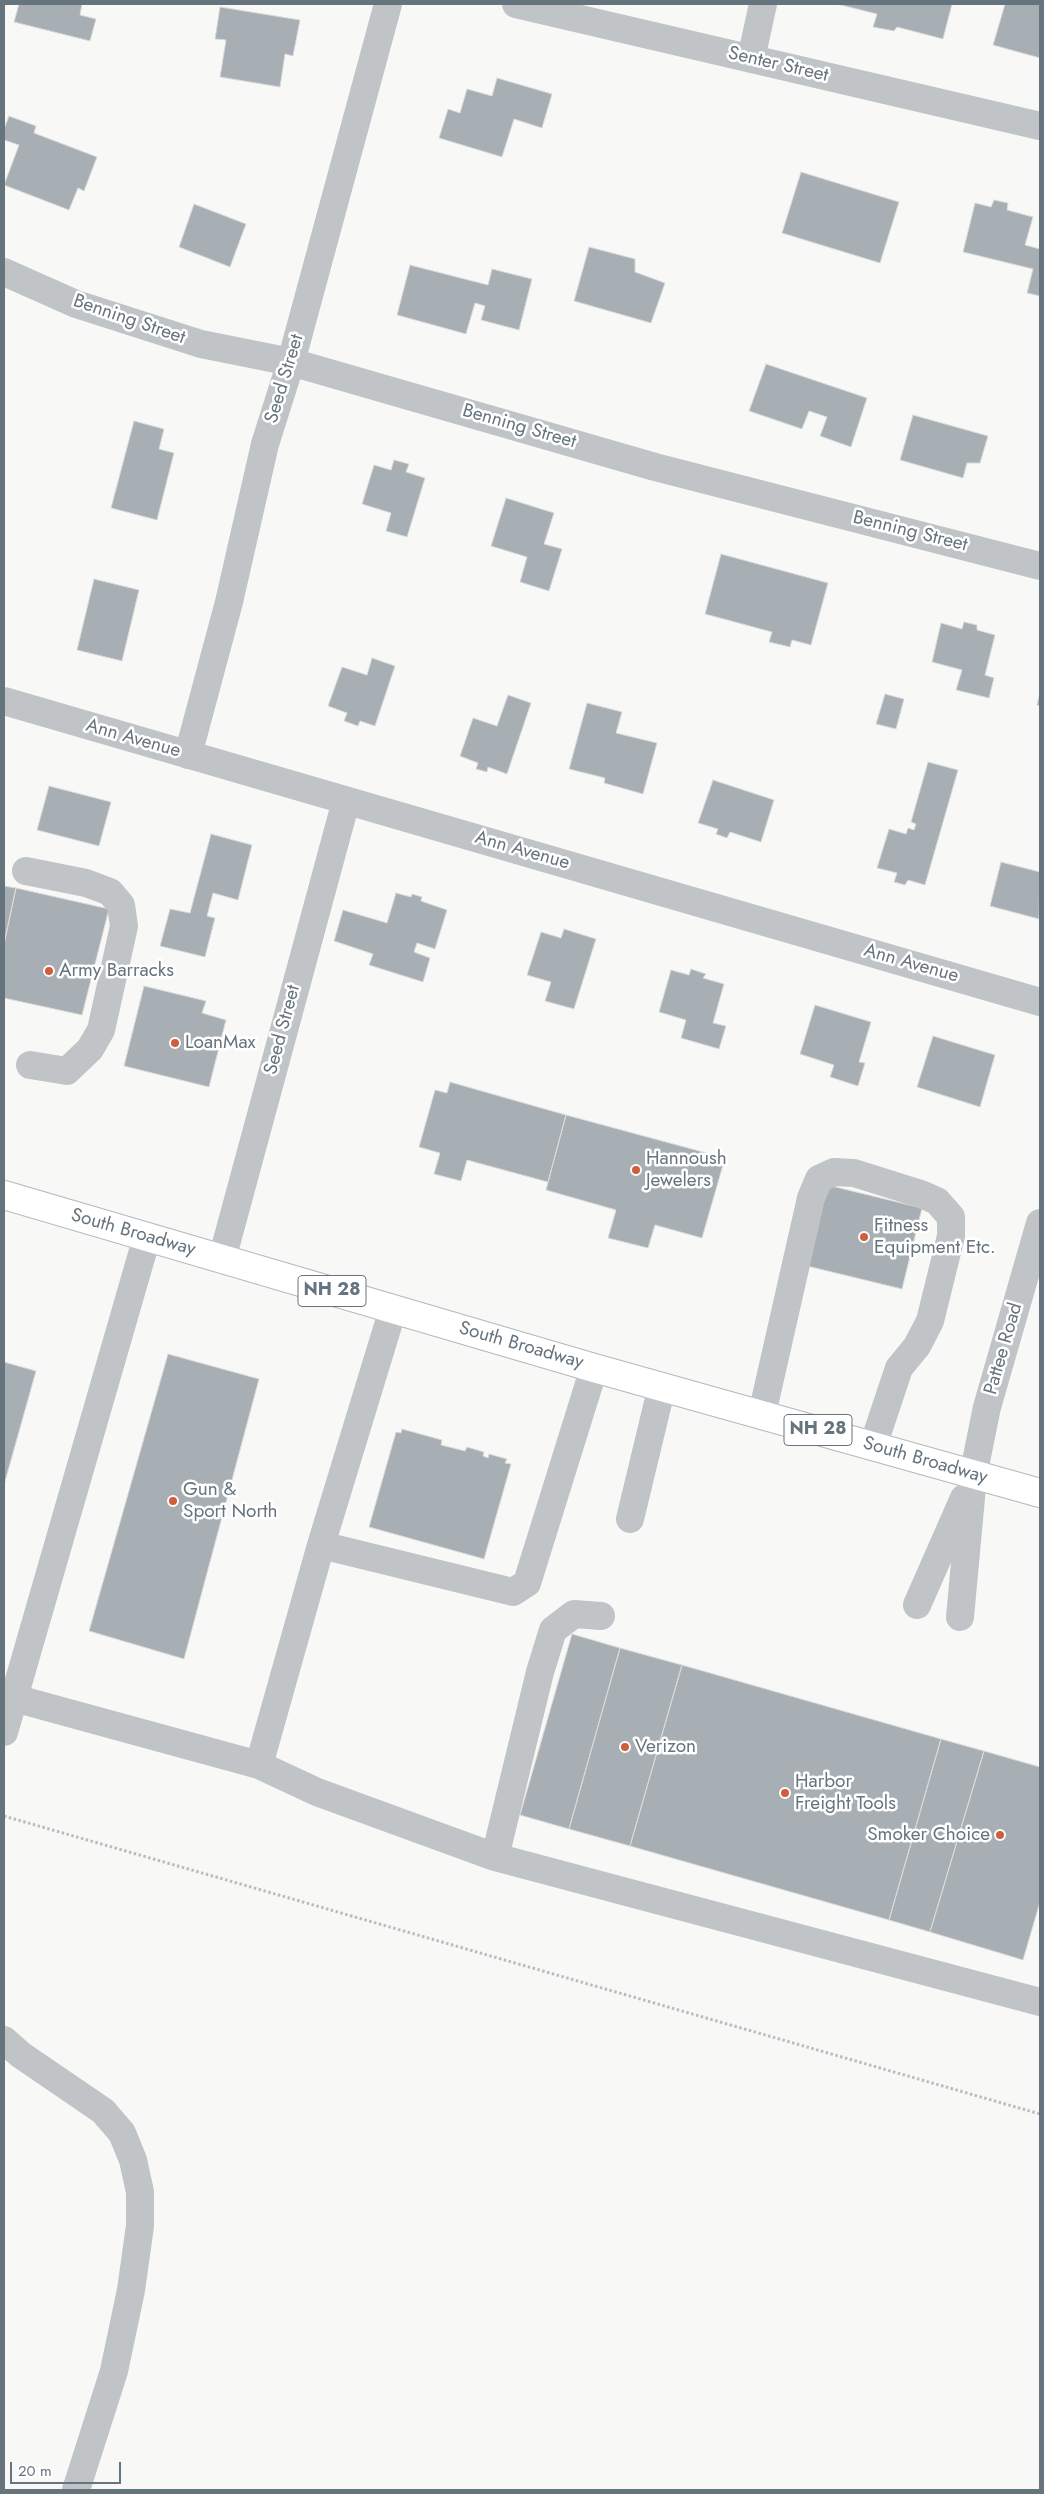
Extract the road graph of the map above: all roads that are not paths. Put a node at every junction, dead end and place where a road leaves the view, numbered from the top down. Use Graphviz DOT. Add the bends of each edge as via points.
graph roads {
  1 [pos="388,4"];
  2 [pos="516,4"];
  3 [pos="763,4"];
  4 [pos="751,59"];
  5 [pos="1040,126"];
  6 [pos="4,272"];
  7 [pos="291,362"];
  8 [pos="1040,566"];
  9 [pos="4,701"];
  10 [pos="188,755"];
  11 [pos="346,801"];
  12 [pos="26,871"];
  13 [pos="1040,1002"];
  14 [pos="30,1065"];
  15 [pos="4,1195"];
  16 [pos="1040,1223"];
  17 [pos="148,1237"];
  18 [pos="222,1259"];
  19 [pos="393,1309"];
  20 [pos="594,1368"];
  21 [pos="662,1386"];
  22 [pos="762,1414"];
  23 [pos="873,1446"];
  24 [pos="973,1476"];
  25 [pos="1040,1493"];
  26 [pos="630,1519"];
  27 [pos="321,1545"];
  28 [pos="917,1605"];
  29 [pos="601,1616"];
  30 [pos="960,1617"];
  31 [pos="14,1698"];
  32 [pos="4,1732"];
  33 [pos="259,1765"];
  34 [pos="494,1857"];
  35 [pos="1040,2002"];
  36 [pos="4,2040"];
  37 [pos="76,2490"];
  1 -- 7 [label="street, Seed Street"];
  2 -- 4 [label="street, Senter Street"];
  3 -- 4 [label="street"];
  4 -- 5 [label="street, Senter Street"];
  6 -- 7 [label="street, Benning Street" via="76,304 201,344"];
  7 -- 8 [label="street, Benning Street" via="655,467"];
  7 -- 10 [label="street, Seed Street" via="265,444 229,602"];
  9 -- 10 [label="street, Ann Avenue"];
  10 -- 11 [label="street, Ann Avenue"];
  11 -- 13 [label="street, Ann Avenue"];
  11 -- 18 [label="street, Seed Street"];
  12 -- 14 [label="street" via="110,892 121,905 124,926 101,1030 90,1049 67,1071"];
  15 -- 17 [label="main road, South Broadway / NH 28"];
  16 -- 24 [label="street, Pattee Road" via="987,1407"];
  17 -- 18 [label="main road, South Broadway / NH 28"];
  17 -- 31 [label="street"];
  18 -- 19 [label="main road, South Broadway / NH 28"];
  19 -- 20 [label="main road, South Broadway / NH 28"];
  19 -- 27 [label="street"];
  20 -- 21 [label="main road, South Broadway / NH 28"];
  20 -- 27 [label="street" via="527,1583 513,1592"];
  21 -- 22 [label="main road, South Broadway / NH 28"];
  21 -- 26 [label="street"];
  22 -- 23 [label="main road, South Broadway / NH 28"];
  22 -- 23 [label="street" via="811,1198 819,1178 834,1172 854,1173 937,1201 951,1217 950,1236 930,1321 917,1346 899,1368"];
  23 -- 24 [label="main road, South Broadway / NH 28"];
  24 -- 25 [label="main road, South Broadway / NH 28"];
  24 -- 28 [label="street"];
  24 -- 30 [label="street"];
  27 -- 33 [label="street"];
  29 -- 34 [label="street" via="574,1614 554,1630 540,1672"];
  31 -- 32 [label="street"];
  31 -- 33 [label="street"];
  33 -- 34 [label="street" via="317,1792"];
  34 -- 35 [label="street"];
  36 -- 37 [label="street" via="102,2111 122,2133 134,2160 140,2192 140,2226 114,2371"];
}
